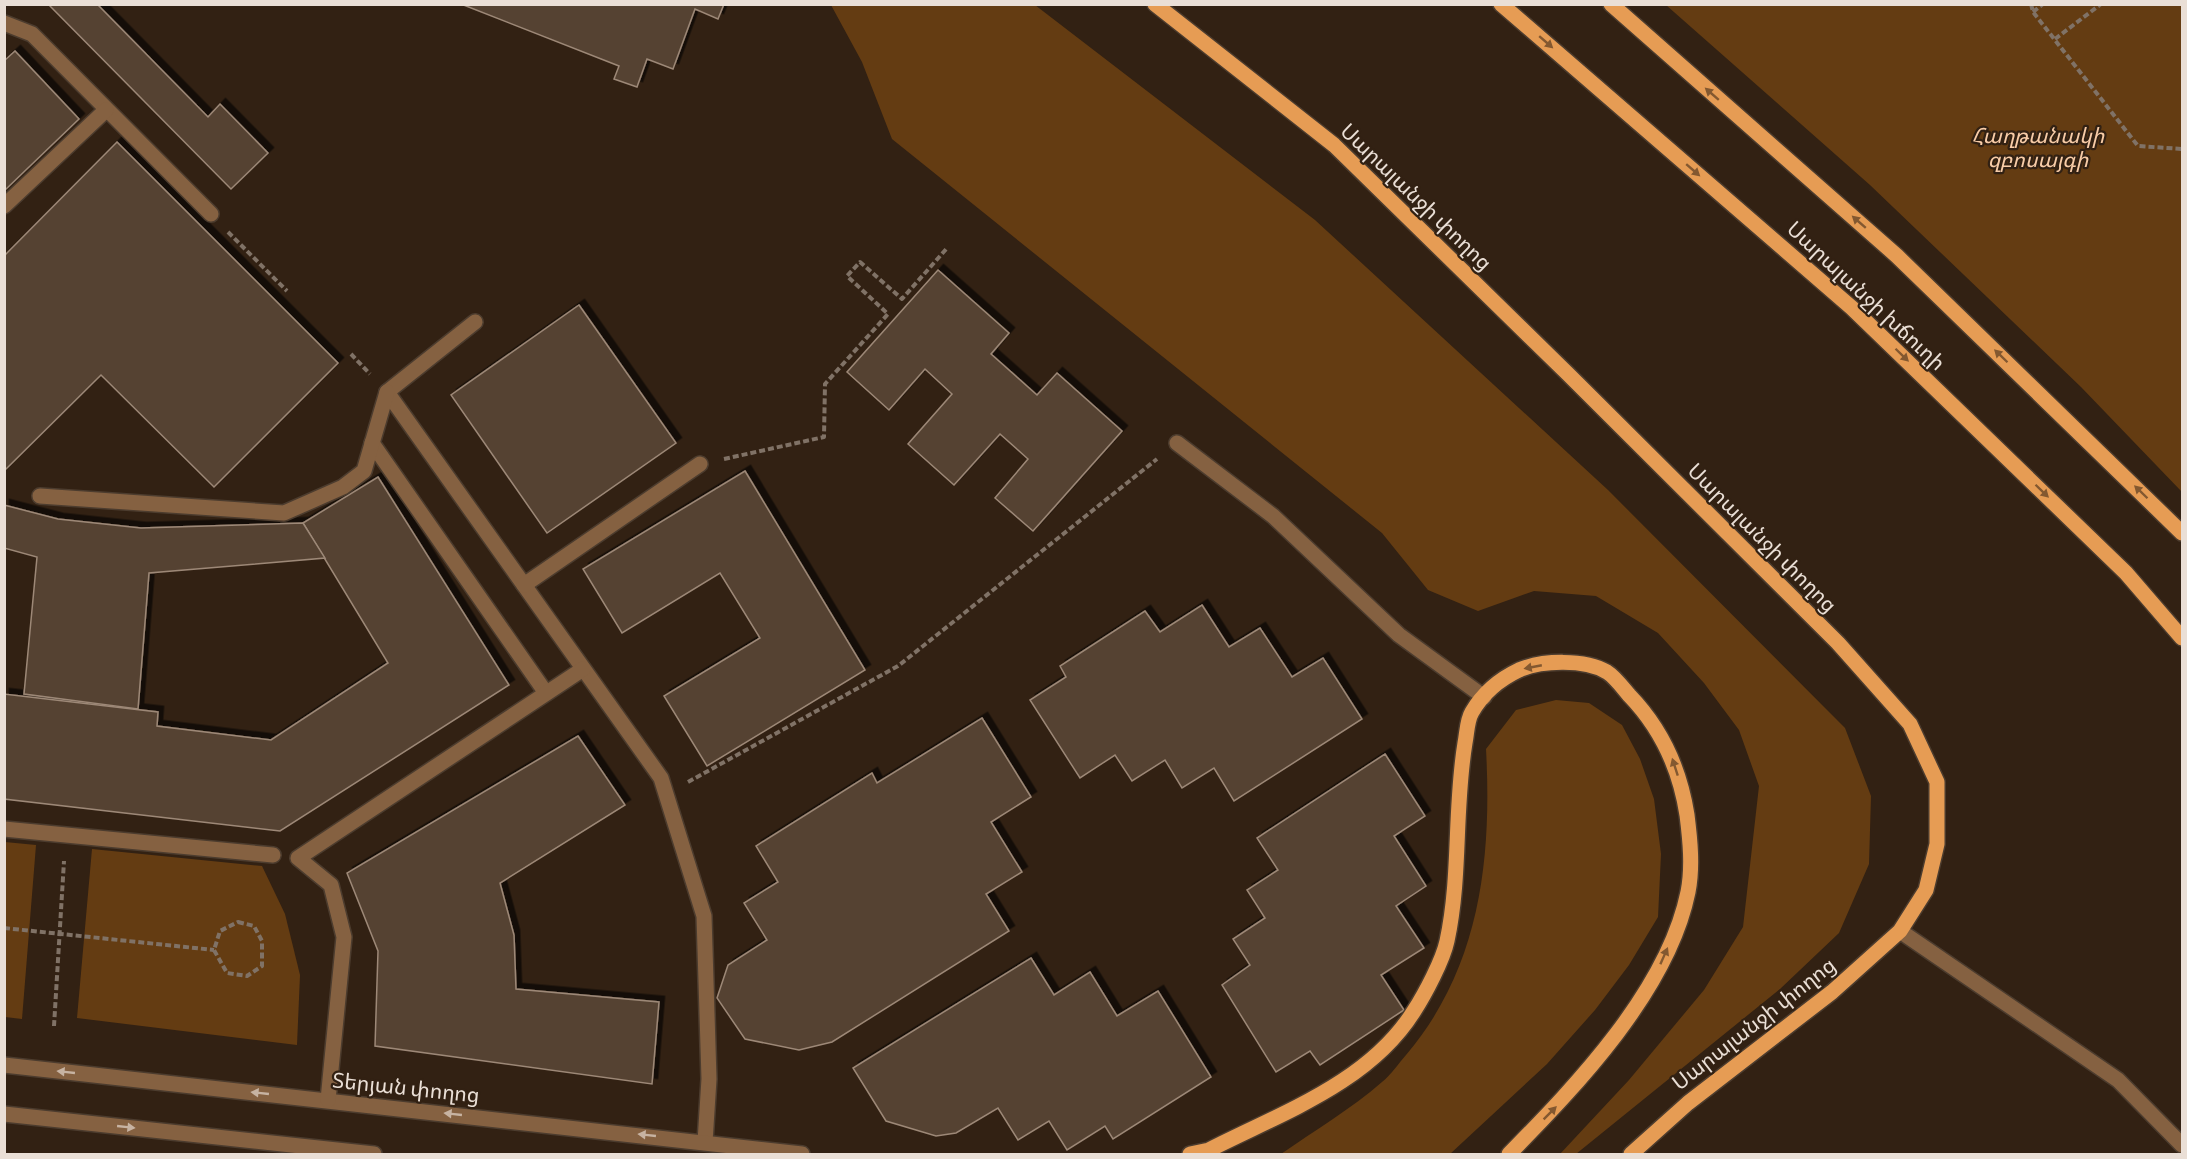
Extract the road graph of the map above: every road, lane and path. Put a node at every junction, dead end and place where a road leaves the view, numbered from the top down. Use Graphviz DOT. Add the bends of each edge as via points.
graph roads {
  1 [pos="1155,4"];
  2 [pos="1501,4"];
  3 [pos="1611,4"];
  4 [pos="2031,4"];
  5 [pos="2043,4"];
  6 [pos="2102,4"];
  7 [pos="2033,12"];
  8 [pos="4,23"];
  9 [pos="2055,39"];
  10 [pos="106,110"];
  11 [pos="2182,149"];
  12 [pos="4,206"];
  13 [pos="211,214"];
  14 [pos="948,246"];
  15 [pos="286,291"];
  16 [pos="475,322"];
  17 [pos="387,392"];
  18 [pos="1177,443"];
  19 [pos="372,444"];
  20 [pos="700,464"];
  21 [pos="40,496"];
  22 [pos="2182,533"];
  23 [pos="524,585"];
  24 [pos="2182,638"];
  25 [pos="583,669"];
  26 [pos="546,693"];
  27 [pos="1484,697"];
  28 [pos="666,794"];
  29 [pos="4,829"];
  30 [pos="66,836"];
  31 [pos="273,855"];
  32 [pos="4,928"];
  33 [pos="1900,932"];
  34 [pos="59,934"];
  35 [pos="214,950"];
  36 [pos="54,1026"];
  37 [pos="4,1065"];
  38 [pos="328,1100"];
  39 [pos="4,1114"];
  40 [pos="705,1142"];
  41 [pos="2182,1145"];
  42 [pos="374,1155"];
  43 [pos="802,1155"];
  44 [pos="1190,1155"];
  45 [pos="1509,1155"];
  46 [pos="1631,1155"];
  1 -- 33 [label="main road, Սարալանջի փողոց" via="1334,145 1838,643 1910,724 1937,782 1937,844 1926,890"];
  2 -- 24 [label="main road, Սարալանջի խճուղի, one-way" via="1852,308 2126,573"];
  22 -- 3 [label="main road, one-way" via="1897,256"];
  4 -- 7 [label="path"];
  5 -- 7 [label="path"];
  6 -- 9 [label="path"];
  7 -- 9 [label="path"];
  8 -- 10 [label="street" via="32,34"];
  9 -- 11 [label="path" via="2138,146"];
  10 -- 12 [label="street"];
  10 -- 13 [label="street"];
  13 -- 15 [label="path"];
  14 -- 20 [label="path" via="902,299 860,262 847,276 888,314 825,384 824,437"];
  16 -- 17 [label="street"];
  17 -- 19 [label="street"];
  17 -- 23 [label="street"];
  18 -- 27 [label="street" via="1273,516 1399,635"];
  18 -- 28 [label="path" via="898,666"];
  19 -- 21 [label="street" via="364,471 343,487 284,513"];
  19 -- 26 [label="street"];
  20 -- 23 [label="street"];
  23 -- 25 [label="street"];
  25 -- 26 [label="street"];
  25 -- 28 [label="street" via="661,778"];
  26 -- 38 [label="street" via="298,858 331,885 344,937"];
  27 -- 44 [label="main road" via="1470,713 1459,782 1457,864 1447,945 1414,1012 1379,1054 1342,1082 1209,1150"];
  45 -- 27 [label="main road, one-way" via="1571,1092 1651,985 1688,891 1690,840 1684,796 1672,758 1647,713 1606,672 1564,661 1522,668 1494,684"];
  28 -- 40 [label="street" via="704,916 709,1079"];
  29 -- 30 [label="street"];
  30 -- 31 [label="street"];
  30 -- 34 [label="path"];
  32 -- 34 [label="path"];
  33 -- 41 [label="street" via="2118,1080"];
  33 -- 46 [label="main road, Սարալանջի փողոց" via="1832,992 1688,1103"];
  34 -- 35 [label="path"];
  34 -- 36 [label="path"];
  35 -- 35 [label="path" via="219,931 238,922 254,926 262,941 262,966 247,976 227,973"];
  38 -- 37 [label="street, Տերյան փողոց, one-way"];
  40 -- 38 [label="street, Տերյան փողոց, one-way"];
  39 -- 42 [label="street, one-way"];
  40 -- 43 [label="street, Տերյան փողոց"];
}
